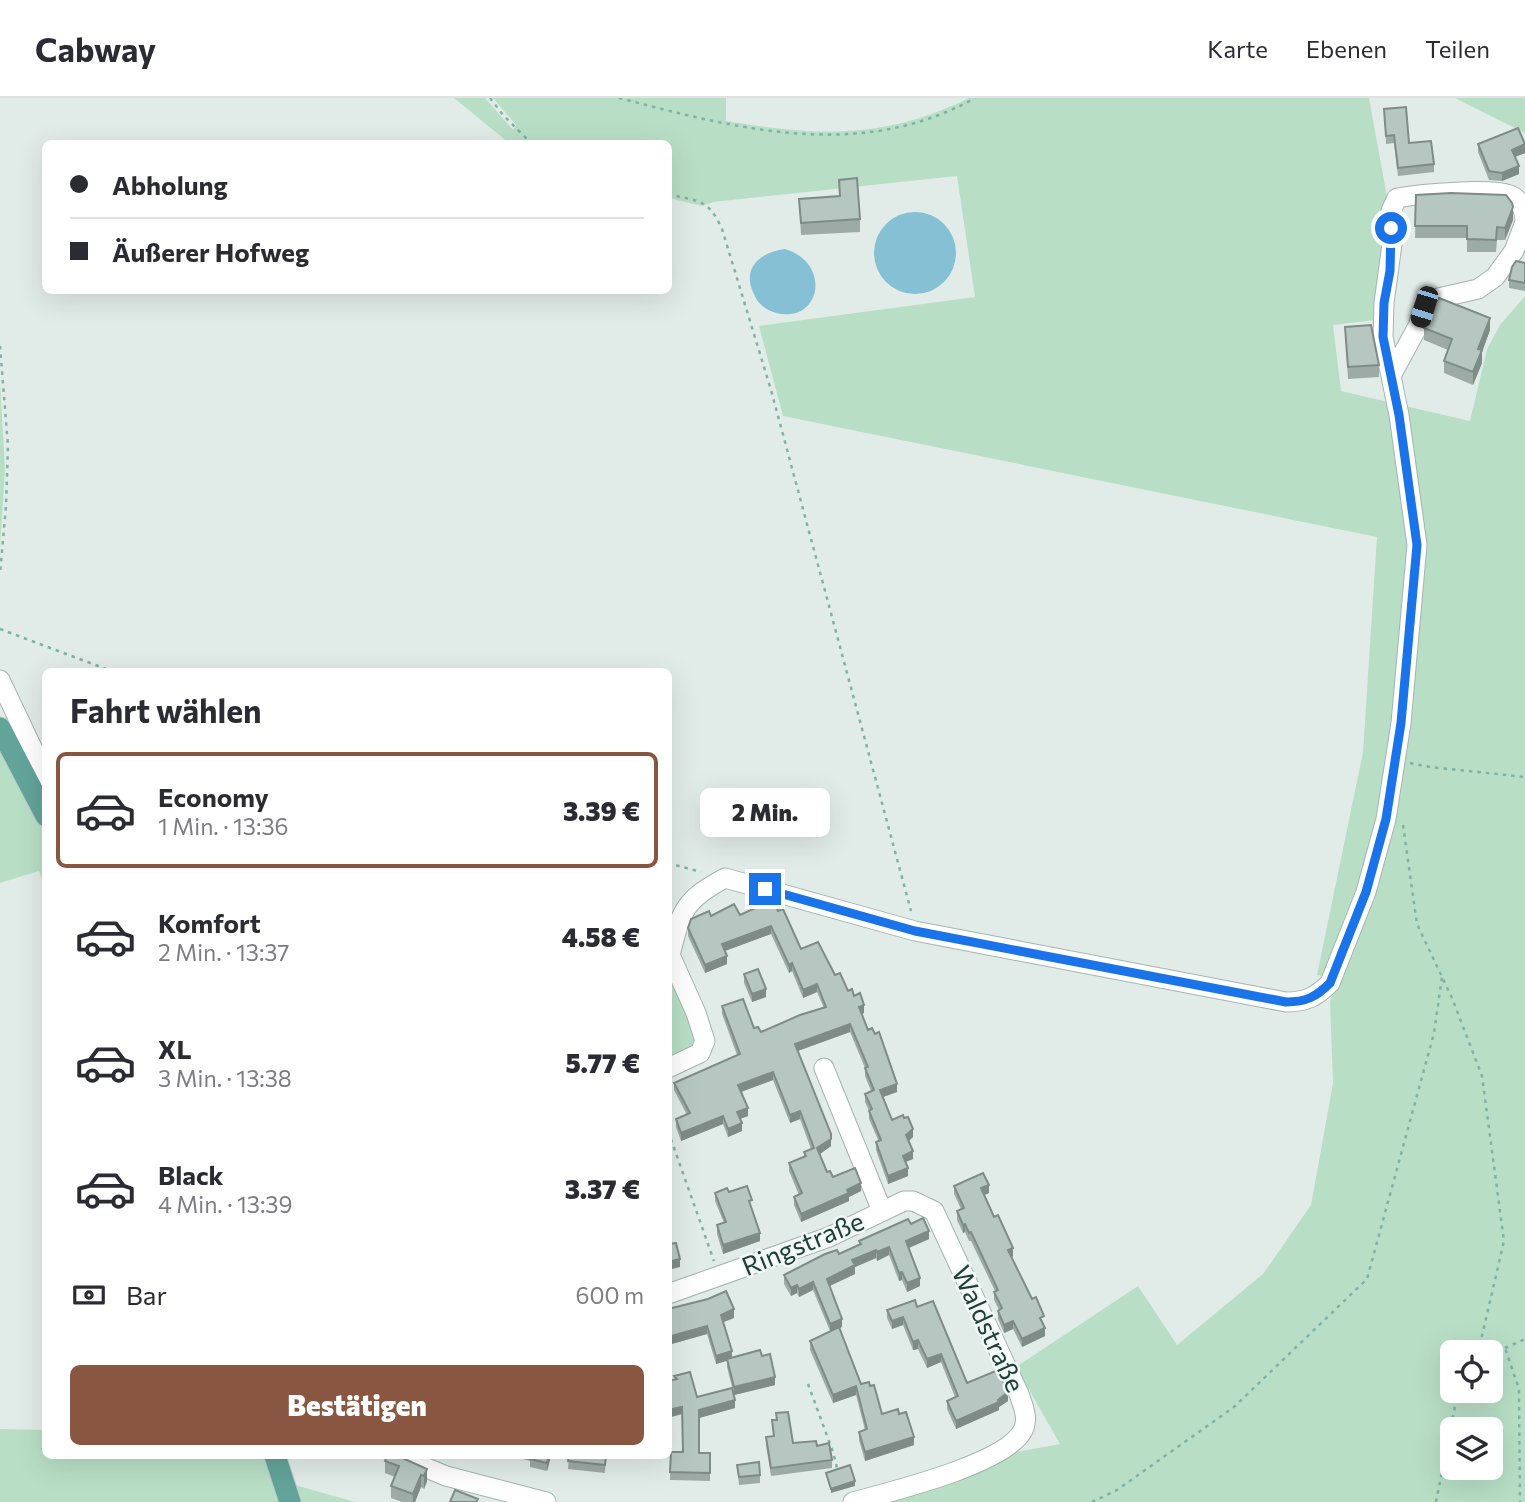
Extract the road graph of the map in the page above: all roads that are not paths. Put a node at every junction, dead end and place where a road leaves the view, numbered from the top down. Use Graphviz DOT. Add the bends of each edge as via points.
graph roads {
  1 [pos="1525,221"];
  2 [pos="1392,374"];
  3 [pos="0,680"];
  4 [pos="0,728"];
  5 [pos="42,769"];
  6 [pos="42,808"];
  7 [pos="672,945"];
  8 [pos="672,961"];
  9 [pos="672,1066"];
  10 [pos="824,1068"];
  11 [pos="882,1211"];
  12 [pos="934,1212"];
  13 [pos="672,1293"];
  14 [pos="276,1459"];
  15 [pos="405,1459"];
  16 [pos="290,1502"];
  17 [pos="546,1502"];
  18 [pos="853,1502"];
  1 -- 2 [label="street" via="1514,251 1495,277 1478,289 1434,299 1424,307"];
  1 -- 2 [label="street" via="1512,196 1397,198 1391,211 1383,337"];
  2 -- 7 [label="street" via="1417,545 1398,754 1366,892 1330,983 1319,994 1306,1001 1286,1002 915,931 725,878 689,901"];
  3 -- 5 [label="street"];
  4 -- 6 [label="main road"];
  8 -- 9 [label="street" via="705,1041 701,1053"];
  10 -- 11 [label="street"];
  11 -- 12 [label="street, Ringstraße" via="913,1201"];
  11 -- 13 [label="street, Ringstraße" via="829,1237"];
  12 -- 18 [label="street, Waldstraße" via="1019,1394 1026,1417 1024,1429 990,1457"];
  14 -- 16 [label="main road"];
  15 -- 17 [label="street" via="446,1476"];
}
